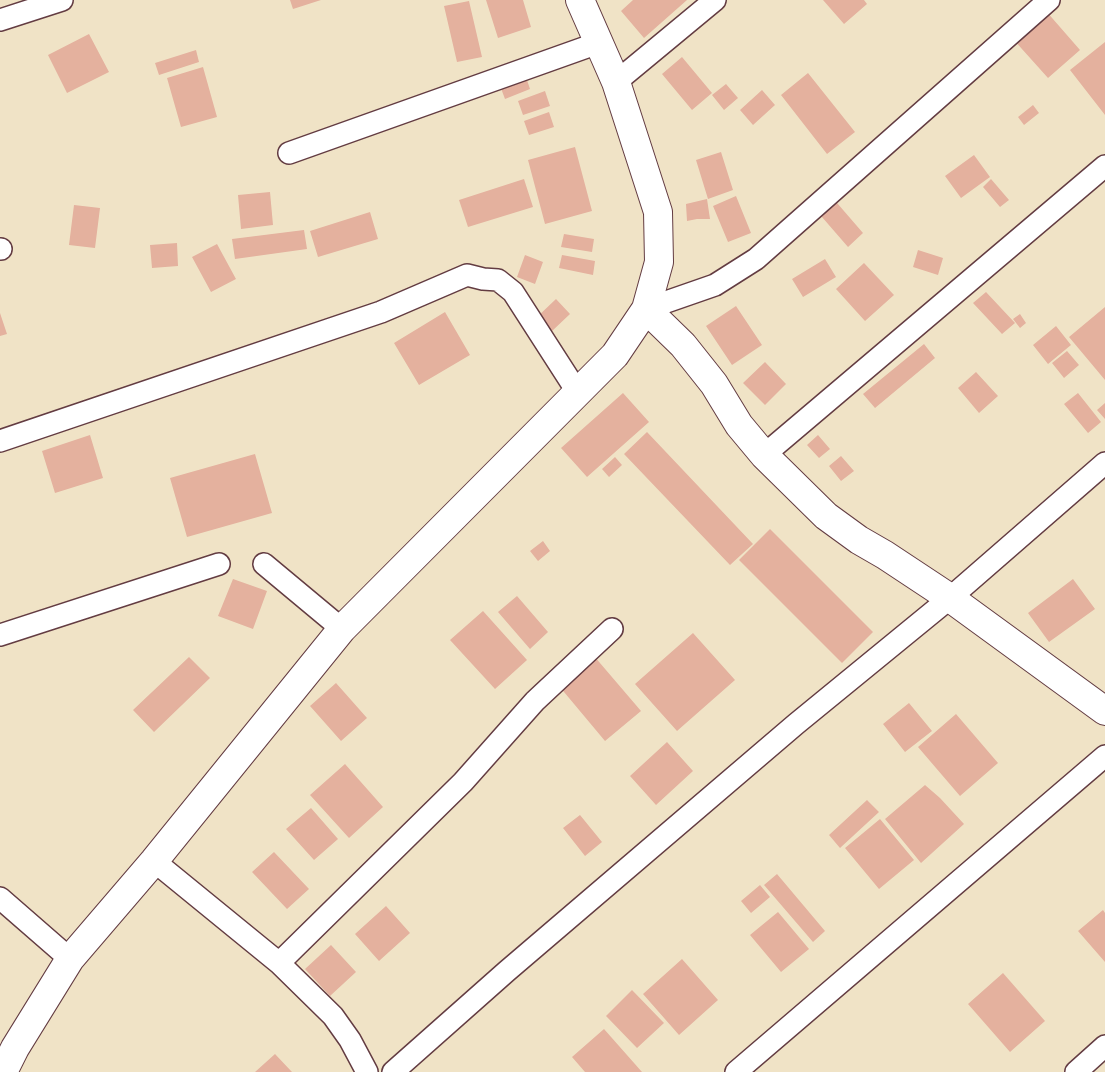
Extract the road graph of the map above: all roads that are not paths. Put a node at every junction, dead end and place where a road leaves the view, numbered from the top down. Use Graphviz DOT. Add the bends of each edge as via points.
graph roads {
  1 [pos="62,0"];
  2 [pos="580,0"];
  3 [pos="715,0"];
  4 [pos="1049,0"];
  5 [pos="0,20"];
  6 [pos="598,43"];
  7 [pos="616,82"];
  8 [pos="289,152"];
  9 [pos="1105,166"];
  10 [pos="646,309"];
  11 [pos="578,393"];
  12 [pos="0,441"];
  13 [pos="764,455"];
  14 [pos="1105,463"];
  15 [pos="219,564"];
  16 [pos="264,564"];
  17 [pos="950,598"];
  18 [pos="612,628"];
  19 [pos="342,629"];
  20 [pos="0,635"];
  21 [pos="1105,711"];
  22 [pos="1105,756"];
  23 [pos="154,861"];
  24 [pos="0,898"];
  25 [pos="70,959"];
  26 [pos="279,962"];
  27 [pos="1105,1046"];
  28 [pos="3,1072"];
  29 [pos="367,1072"];
  30 [pos="393,1072"];
  31 [pos="736,1072"];
  32 [pos="1076,1072"];
  1 -- 5 [label="street"];
  2 -- 6 [label="main road"];
  3 -- 7 [label="street"];
  4 -- 10 [label="street" via="756,259 715,285"];
  6 -- 7 [label="main road"];
  6 -- 8 [label="street"];
  7 -- 10 [label="main road" via="658,212 659,262"];
  9 -- 13 [label="street"];
  10 -- 11 [label="main road" via="615,355"];
  10 -- 13 [label="main road" via="683,345"];
  11 -- 12 [label="street" via="513,292 498,280 467,275 381,312"];
  11 -- 19 [label="main road"];
  13 -- 17 [label="main road" via="826,516"];
  14 -- 17 [label="street"];
  15 -- 20 [label="street"];
  16 -- 19 [label="street"];
  17 -- 21 [label="main road"];
  17 -- 30 [label="street" via="796,724"];
  18 -- 26 [label="street" via="535,700 463,782"];
  19 -- 23 [label="main road"];
  22 -- 31 [label="street"];
  23 -- 25 [label="main road"];
  23 -- 26 [label="street"];
  24 -- 25 [label="street"];
  25 -- 28 [label="main road"];
  26 -- 29 [label="street" via="333,1016"];
  27 -- 32 [label="street"];
}
